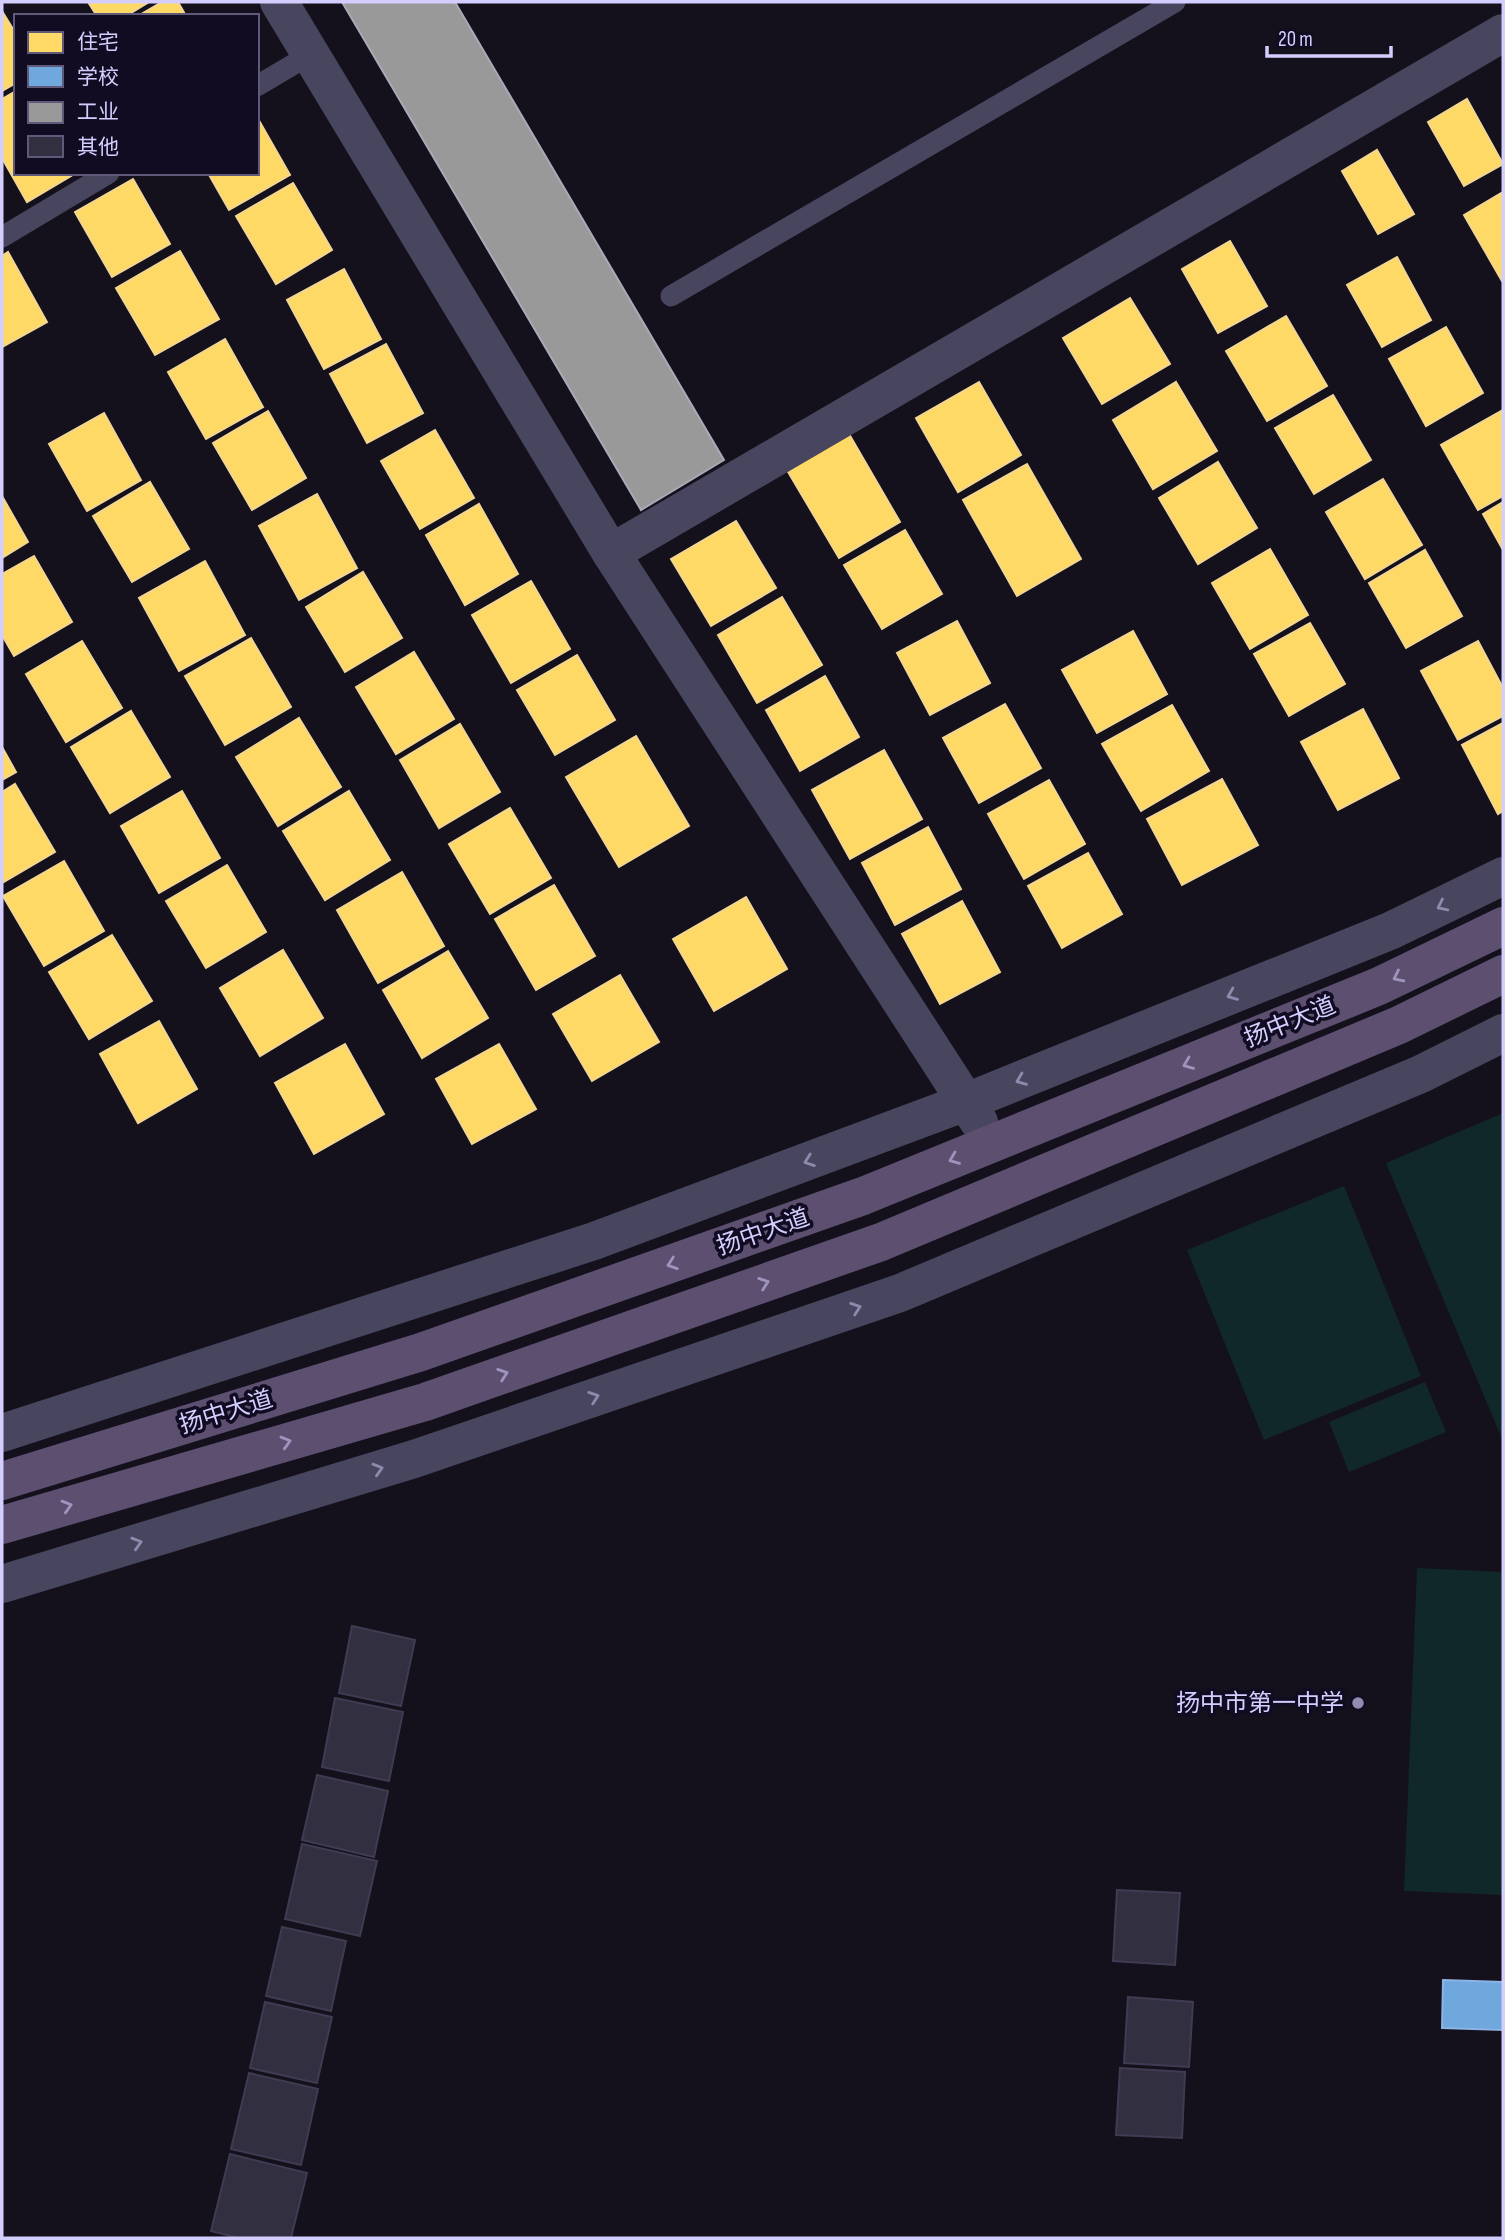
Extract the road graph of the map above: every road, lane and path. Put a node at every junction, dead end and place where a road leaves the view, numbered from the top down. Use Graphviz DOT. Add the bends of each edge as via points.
graph roads {
  1 [pos="279,2"];
  2 [pos="1175,2"];
  3 [pos="1503,33"];
  4 [pos="311,54"];
  5 [pos="259,85"];
  6 [pos="106,175"];
  7 [pos="2,237"];
  8 [pos="671,296"];
  9 [pos="611,553"];
  10 [pos="1503,876"];
  11 [pos="1503,926"];
  12 [pos="1503,974"];
  13 [pos="1503,1033"];
  14 [pos="966,1102"];
  15 [pos="992,1144"];
  16 [pos="2,1433"];
  17 [pos="2,1481"];
  18 [pos="2,1525"];
  19 [pos="2,1584"];
  1 -- 4 [label="street"];
  2 -- 8 [label="lane"];
  3 -- 9 [label="street"];
  4 -- 5 [label="lane"];
  4 -- 9 [label="street"];
  6 -- 7 [label="lane"];
  9 -- 14 [label="street"];
  10 -- 14 [label="street, one-way" via="1390,932"];
  11 -- 15 [label="main road, 扬中大道, one-way" via="1379,986"];
  18 -- 12 [label="main road, 扬中大道, one-way" via="425,1402 881,1242 1399,1025"];
  19 -- 13 [label="street, one-way" via="414,1459 900,1293 1421,1074"];
  14 -- 15 [label="street"];
  14 -- 16 [label="street, one-way" via="594,1241"];
  15 -- 17 [label="main road, 扬中大道, one-way" via="863,1196 421,1352"];
}
